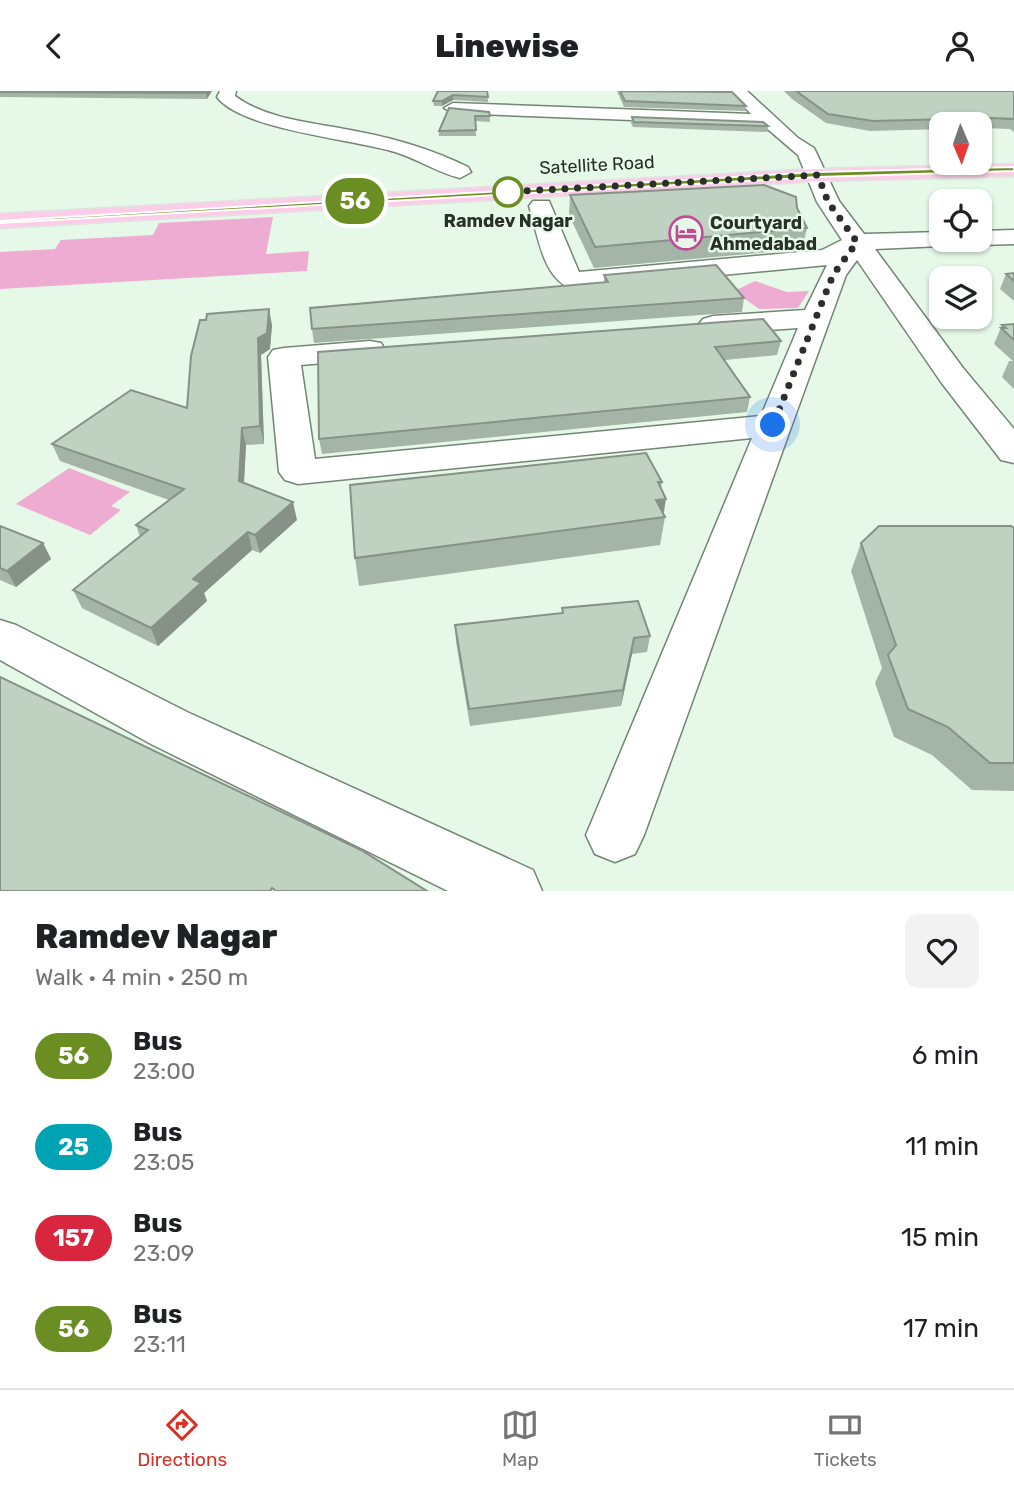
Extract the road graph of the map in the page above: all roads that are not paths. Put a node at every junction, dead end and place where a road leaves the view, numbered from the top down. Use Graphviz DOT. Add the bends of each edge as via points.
graph roads {
  1 [pos="228,91"];
  2 [pos="737,91"];
  3 [pos="752,91"];
  4 [pos="453,108"];
  5 [pos="769,120"];
  6 [pos="992,151"];
  7 [pos="1014,151"];
  8 [pos="767,155"];
  9 [pos="819,160"];
  10 [pos="487,170"];
  11 [pos="1014,170"];
  12 [pos="460,172"];
  13 [pos="419,174"];
  14 [pos="659,184"];
  15 [pos="536,198"];
  16 [pos="0,221"];
  17 [pos="1014,237"];
  18 [pos="992,238"];
  19 [pos="929,239"];
  20 [pos="857,242"];
  21 [pos="816,318"];
  22 [pos="688,326"];
  23 [pos="407,348"];
  24 [pos="773,425"];
  25 [pos="1014,452"];
  26 [pos="0,638"];
  27 [pos="615,835"];
  28 [pos="512,891"];
  1 -- 12 [label="street" via="226,97 234,104 264,116 413,151"];
  2 -- 5 [label="street"];
  3 -- 9 [label="street" via="809,142"];
  4 -- 5 [label="street"];
  5 -- 9 [label="street"];
  6 -- 7 [label="main road"];
  8 -- 9 [label="main road, Satellite Road"];
  9 -- 11 [label="main road, Satellite Road"];
  9 -- 14 [label="main road, Satellite Road"];
  9 -- 20 [label="street" via="828,202"];
  10 -- 12 [label="main road"];
  12 -- 13 [label="main road"];
  14 -- 15 [label="street" via="664,196 658,200"];
  15 -- 16 [label="main road, Satellite Road"];
  15 -- 20 [label="street" via="565,275 574,281 828,257"];
  17 -- 18 [label="street"];
  19 -- 20 [label="street"];
  20 -- 21 [label="street" via="833,275"];
  20 -- 25 [label="street" via="952,375"];
  21 -- 22 [label="street"];
  21 -- 24 [label="street"];
  23 -- 24 [label="street" via="284,357 298,471"];
  24 -- 27 [label="street"];
  26 -- 28 [label="street" via="169,728"];
}
